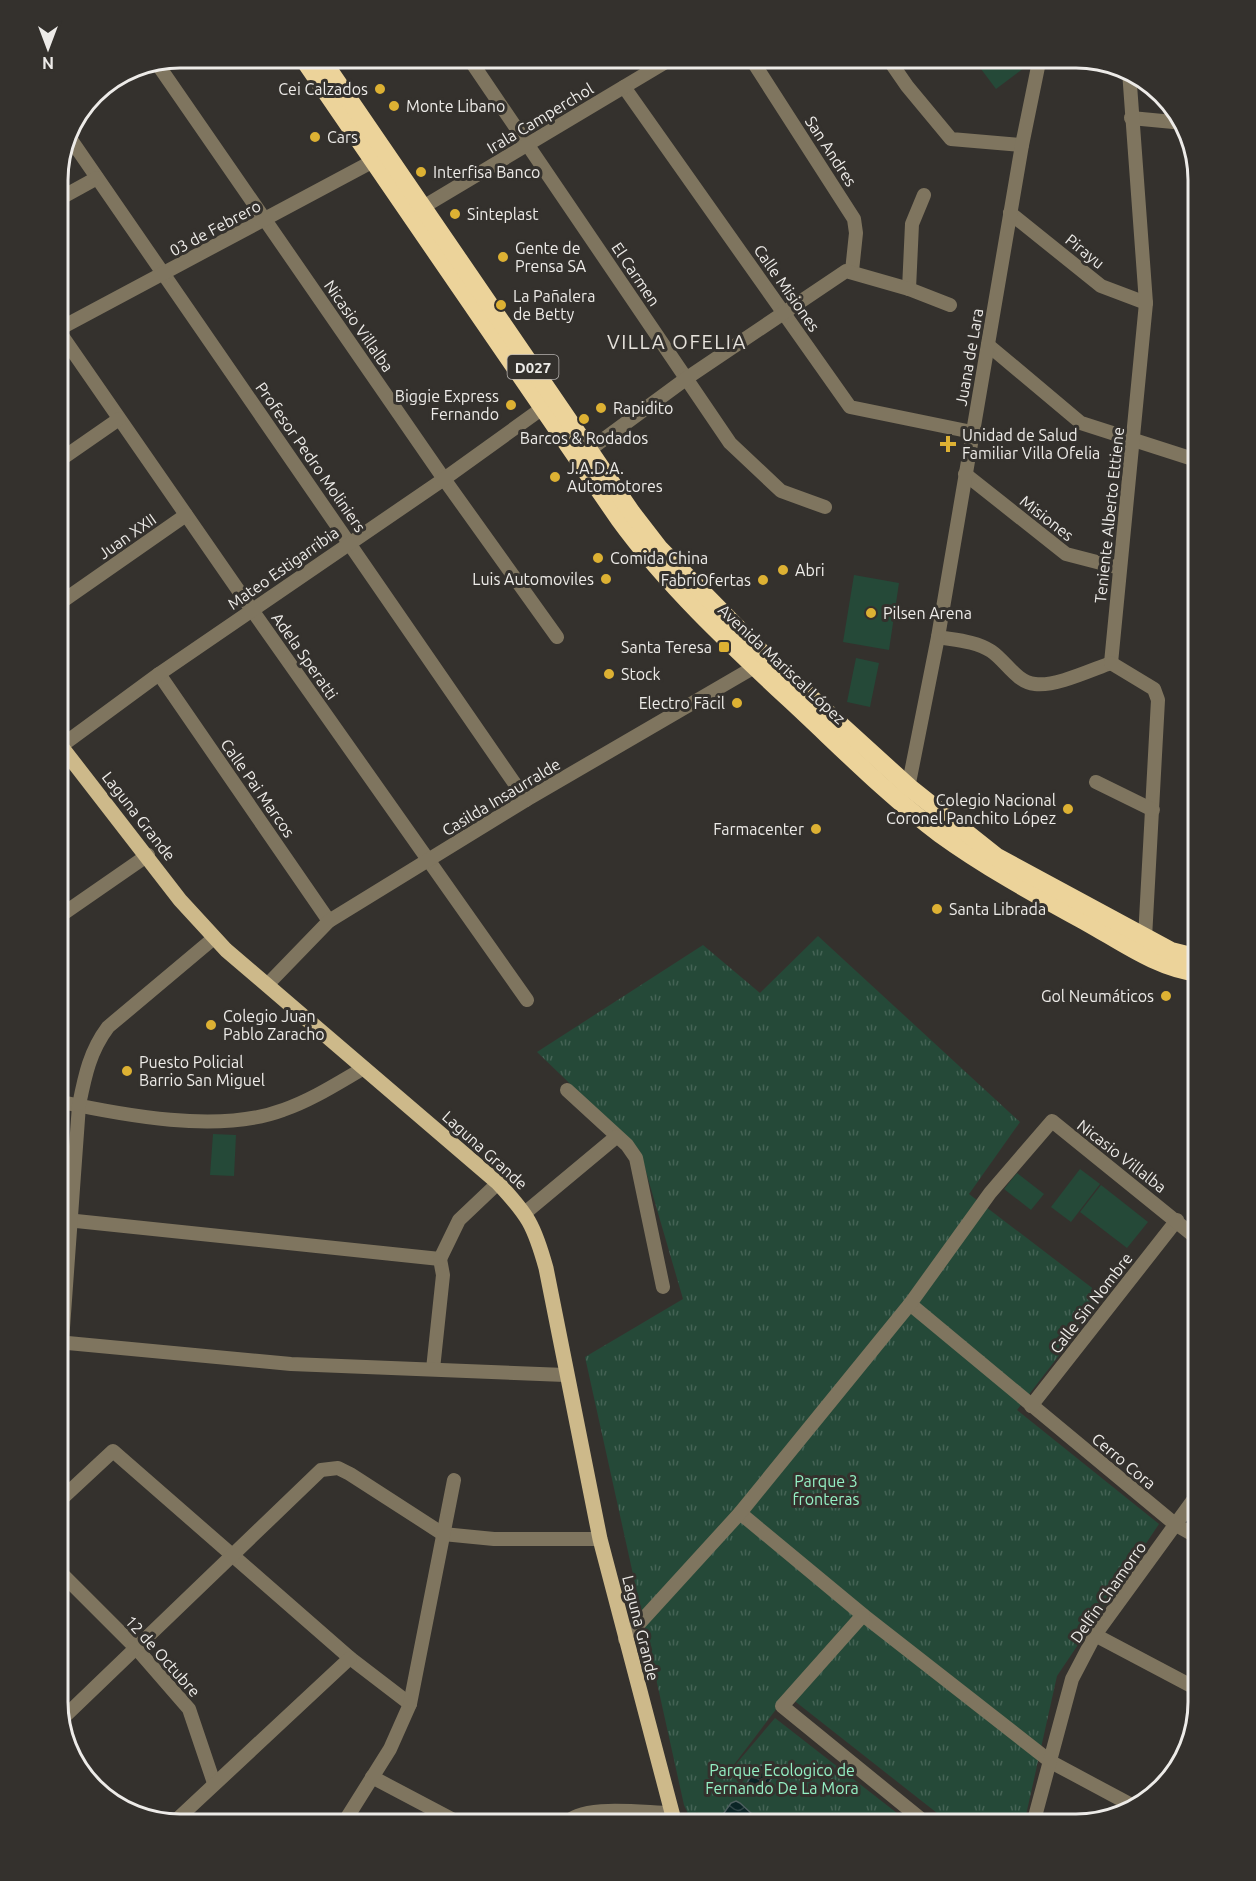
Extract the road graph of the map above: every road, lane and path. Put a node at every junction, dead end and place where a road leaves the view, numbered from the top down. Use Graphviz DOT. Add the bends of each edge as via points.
graph roads {
  1 [pos="311,68"];
  2 [pos="327,68"];
  3 [pos="476,68"];
  4 [pos="656,68"];
  5 [pos="757,68"];
  6 [pos="895,68"];
  7 [pos="1037,68"];
  8 [pos="161,70"];
  9 [pos="1129,82"];
  10 [pos="624,87"];
  11 [pos="1131,118"];
  12 [pos="1172,122"];
  13 [pos="74,144"];
  14 [pos="528,144"];
  15 [pos="1022,145"];
  16 [pos="380,157"];
  17 [pos="97,178"];
  18 [pos="68,194"];
  19 [pos="924,195"];
  20 [pos="423,207"];
  21 [pos="1010,213"];
  22 [pos="266,220"];
  23 [pos="852,271"];
  24 [pos="164,274"];
  25 [pos="909,289"];
  26 [pos="1146,303"];
  27 [pos="950,305"];
  28 [pos="784,313"];
  29 [pos="68,325"];
  30 [pos="68,345"];
  31 [pos="988,345"];
  32 [pos="687,378"];
  33 [pos="548,403"];
  34 [pos="119,419"];
  35 [pos="972,432"];
  36 [pos="1134,438"];
  37 [pos="68,454"];
  38 [pos="584,454"];
  39 [pos="1188,457"];
  40 [pos="965,474"];
  41 [pos="444,479"];
  42 [pos="825,507"];
  43 [pos="186,515"];
  44 [pos="349,542"];
  45 [pos="1120,568"];
  46 [pos="68,596"];
  47 [pos="252,610"];
  48 [pos="557,637"];
  49 [pos="938,638"];
  50 [pos="761,663"];
  51 [pos="1111,663"];
  52 [pos="159,674"];
  53 [pos="68,738"];
  54 [pos="68,757"];
  55 [pos="1096,782"];
  56 [pos="906,796"];
  57 [pos="526,800"];
  58 [pos="1153,810"];
  59 [pos="148,855"];
  60 [pos="429,860"];
  61 [pos="68,910"];
  62 [pos="329,921"];
  63 [pos="214,938"];
  64 [pos="1145,938"];
  65 [pos="1188,955"];
  66 [pos="1188,971"];
  67 [pos="267,985"];
  68 [pos="527,1000"];
  69 [pos="364,1068"];
  70 [pos="567,1090"];
  71 [pos="68,1104"];
  72 [pos="79,1106"];
  73 [pos="615,1137"];
  74 [pos="498,1183"];
  75 [pos="526,1212"];
  76 [pos="1177,1220"];
  77 [pos="68,1221"];
  78 [pos="72,1222"];
  79 [pos="1188,1230"];
  80 [pos="440,1259"];
  81 [pos="68,1262"];
  82 [pos="663,1287"];
  83 [pos="910,1304"];
  84 [pos="68,1344"];
  85 [pos="434,1369"];
  86 [pos="565,1375"];
  87 [pos="1031,1406"];
  88 [pos="454,1480"];
  89 [pos="68,1493"];
  90 [pos="1188,1508"];
  91 [pos="740,1514"];
  92 [pos="1176,1525"];
  93 [pos="1188,1532"];
  94 [pos="443,1534"];
  95 [pos="600,1539"];
  96 [pos="233,1555"];
  97 [pos="68,1580"];
  98 [pos="863,1615"];
  99 [pos="1095,1635"];
  100 [pos="625,1639"];
  101 [pos="136,1648"];
  102 [pos="350,1658"];
  103 [pos="1188,1684"];
  104 [pos="410,1704"];
  105 [pos="68,1713"];
  106 [pos="1051,1762"];
  107 [pos="372,1778"];
  108 [pos="214,1783"];
  109 [pos="1125,1802"];
  110 [pos="183,1813"];
  111 [pos="350,1813"];
  112 [pos="440,1813"];
  113 [pos="580,1813"];
  114 [pos="608,1813"];
  115 [pos="672,1814"];
  116 [pos="914,1814"];
  117 [pos="1036,1814"];
  1 -- 16 [label="highway, Avenida Mariscal López / D027"];
  2 -- 16 [label="highway, Avenida Mariscal López / D027"];
  3 -- 14 [label="street, El Carmen"];
  4 -- 10 [label="street, Irala Camperchol"];
  5 -- 23 [label="street, San Andres" via="854,219"];
  6 -- 15 [label="street" via="951,139"];
  7 -- 15 [label="street, Juana de Lara"];
  8 -- 22 [label="street, Nicasio Villalba"];
  9 -- 11 [label="street, Teniente Alberto Ettiene"];
  10 -- 14 [label="street, Irala Camperchol"];
  10 -- 28 [label="street, Calle Misiones"];
  11 -- 12 [label="street"];
  11 -- 26 [label="street, Teniente Alberto Ettiene"];
  13 -- 17 [label="street, Profesor Pedro Moliniers"];
  14 -- 20 [label="street, Irala Camperchol"];
  14 -- 32 [label="street, El Carmen"];
  15 -- 21 [label="street, Juana de Lara"];
  16 -- 20 [label="highway, Avenida Mariscal López / D027"];
  16 -- 22 [label="street, 03 de Febrero"];
  16 -- 33 [label="highway, Avenida Mariscal López / D027"];
  17 -- 18 [label="street"];
  17 -- 24 [label="street, Profesor Pedro Moliniers"];
  19 -- 25 [label="street" via="912,224"];
  20 -- 33 [label="highway, Avenida Mariscal López / D027"];
  21 -- 26 [label="street, Pirayu" via="1101,286"];
  21 -- 31 [label="street, Juana de Lara"];
  22 -- 24 [label="street, 03 de Febrero"];
  22 -- 41 [label="street, Nicasio Villalba"];
  23 -- 25 [label="street"];
  23 -- 28 [label="street" via="846,271"];
  24 -- 29 [label="street, 03 de Febrero"];
  24 -- 44 [label="street, Profesor Pedro Moliniers"];
  25 -- 27 [label="street"];
  26 -- 36 [label="street, Teniente Alberto Ettiene"];
  28 -- 32 [label="street"];
  28 -- 35 [label="street, Calle Misiones" via="850,407"];
  30 -- 34 [label="street, Adela Speratti"];
  31 -- 35 [label="street, Juana de Lara"];
  31 -- 36 [label="street" via="1081,423"];
  32 -- 38 [label="street"];
  32 -- 42 [label="street, El Carmen" via="730,443 772,483"];
  33 -- 38 [label="highway, Avenida Mariscal López / D027"];
  33 -- 41 [label="street, Mateo Estigarribia"];
  34 -- 37 [label="street"];
  34 -- 43 [label="street, Adela Speratti"];
  35 -- 40 [label="street, Juana de Lara"];
  36 -- 39 [label="street"];
  36 -- 45 [label="street, Teniente Alberto Ettiene"];
  38 -- 50 [label="highway, Avenida Mariscal López / D027" via="644,553 669,583 715,617"];
  40 -- 45 [label="street, Misiones" via="1066,554"];
  40 -- 49 [label="street, Juana de Lara"];
  41 -- 44 [label="street, Mateo Estigarribia"];
  41 -- 48 [label="street, Nicasio Villalba"];
  43 -- 46 [label="street, Juan XXII"];
  43 -- 47 [label="street, Adela Speratti"];
  44 -- 47 [label="street, Mateo Estigarribia"];
  44 -- 57 [label="street, Profesor Pedro Moliniers"];
  45 -- 51 [label="street, Teniente Alberto Ettiene"];
  47 -- 52 [label="street, Mateo Estigarribia"];
  47 -- 60 [label="street, Adela Speratti"];
  49 -- 51 [label="street" via="991,651 1022,680 1034,684 1048,684"];
  49 -- 56 [label="street, Juana de Lara"];
  50 -- 56 [label="highway, Avenida Mariscal López / D027"];
  50 -- 57 [label="street, Casilda Insaurralde"];
  51 -- 58 [label="street" via="1157,694"];
  52 -- 53 [label="street, Mateo Estigarribia"];
  52 -- 62 [label="street, Calle Pai Marcos"];
  54 -- 59 [label="main road, Laguna Grande"];
  55 -- 58 [label="street"];
  56 -- 64 [label="highway, Avenida Mariscal López / D027" via="997,857"];
  56 -- 66 [label="highway, Avenida Mariscal López / D027" via="991,869 1131,947"];
  57 -- 60 [label="street, Casilda Insaurralde"];
  58 -- 64 [label="street"];
  59 -- 61 [label="street"];
  59 -- 63 [label="main road, Laguna Grande"];
  60 -- 62 [label="street, Casilda Insaurralde"];
  60 -- 68 [label="street, Adela Speratti"];
  62 -- 67 [label="street, Casilda Insaurralde"];
  63 -- 67 [label="main road, Laguna Grande"];
  63 -- 72 [label="street" via="108,1027 89,1059"];
  64 -- 65 [label="highway, Avenida Mariscal López / D027"];
  67 -- 69 [label="main road, Laguna Grande"];
  69 -- 72 [label="street" via="282,1111 243,1119 184,1121"];
  69 -- 74 [label="main road, Laguna Grande"];
  70 -- 73 [label="street"];
  71 -- 72 [label="street"];
  72 -- 78 [label="street"];
  73 -- 75 [label="street"];
  73 -- 82 [label="street" via="636,1158"];
  74 -- 75 [label="main road, Laguna Grande"];
  74 -- 80 [label="street" via="459,1220"];
  75 -- 86 [label="main road, Laguna Grande" via="546,1268"];
  76 -- 79 [label="street, Nicasio Villalba"];
  76 -- 83 [label="street, Nicasio Villalba" via="1052,1121 990,1193"];
  76 -- 87 [label="street, Calle Sin Nombre"];
  77 -- 78 [label="street"];
  78 -- 80 [label="street"];
  78 -- 81 [label="street"];
  80 -- 85 [label="street" via="442,1286"];
  83 -- 87 [label="street, Cerro Cora"];
  83 -- 91 [label="street"];
  84 -- 85 [label="street" via="291,1364"];
  85 -- 86 [label="street"];
  86 -- 95 [label="main road, Laguna Grande"];
  87 -- 92 [label="street, Cerro Cora"];
  88 -- 94 [label="street"];
  89 -- 96 [label="street" via="114,1451"];
  90 -- 92 [label="street, Delfin Chamorro"];
  91 -- 98 [label="street"];
  91 -- 100 [label="street"];
  92 -- 93 [label="street, Cerro Cora"];
  92 -- 99 [label="street, Delfin Chamorro"];
  94 -- 95 [label="street" via="494,1539"];
  94 -- 96 [label="street" via="350,1474 329,1467 321,1470"];
  94 -- 104 [label="street"];
  95 -- 100 [label="main road, Laguna Grande"];
  96 -- 101 [label="street"];
  96 -- 102 [label="street"];
  97 -- 101 [label="street, 12 de Octubre"];
  98 -- 106 [label="street"];
  98 -- 116 [label="street" via="782,1706"];
  99 -- 103 [label="street"];
  99 -- 106 [label="street, Delfin Chamorro" via="1072,1679"];
  100 -- 115 [label="main road, Laguna Grande"];
  101 -- 105 [label="street"];
  101 -- 108 [label="street, 12 de Octubre" via="189,1709"];
  102 -- 104 [label="street"];
  102 -- 108 [label="street"];
  104 -- 107 [label="street" via="402,1728"];
  106 -- 109 [label="street"];
  106 -- 117 [label="street, Delfin Chamorro"];
  107 -- 111 [label="street"];
  107 -- 112 [label="street"];
  108 -- 110 [label="street"];
  113 -- 114 [label="street"];
}
